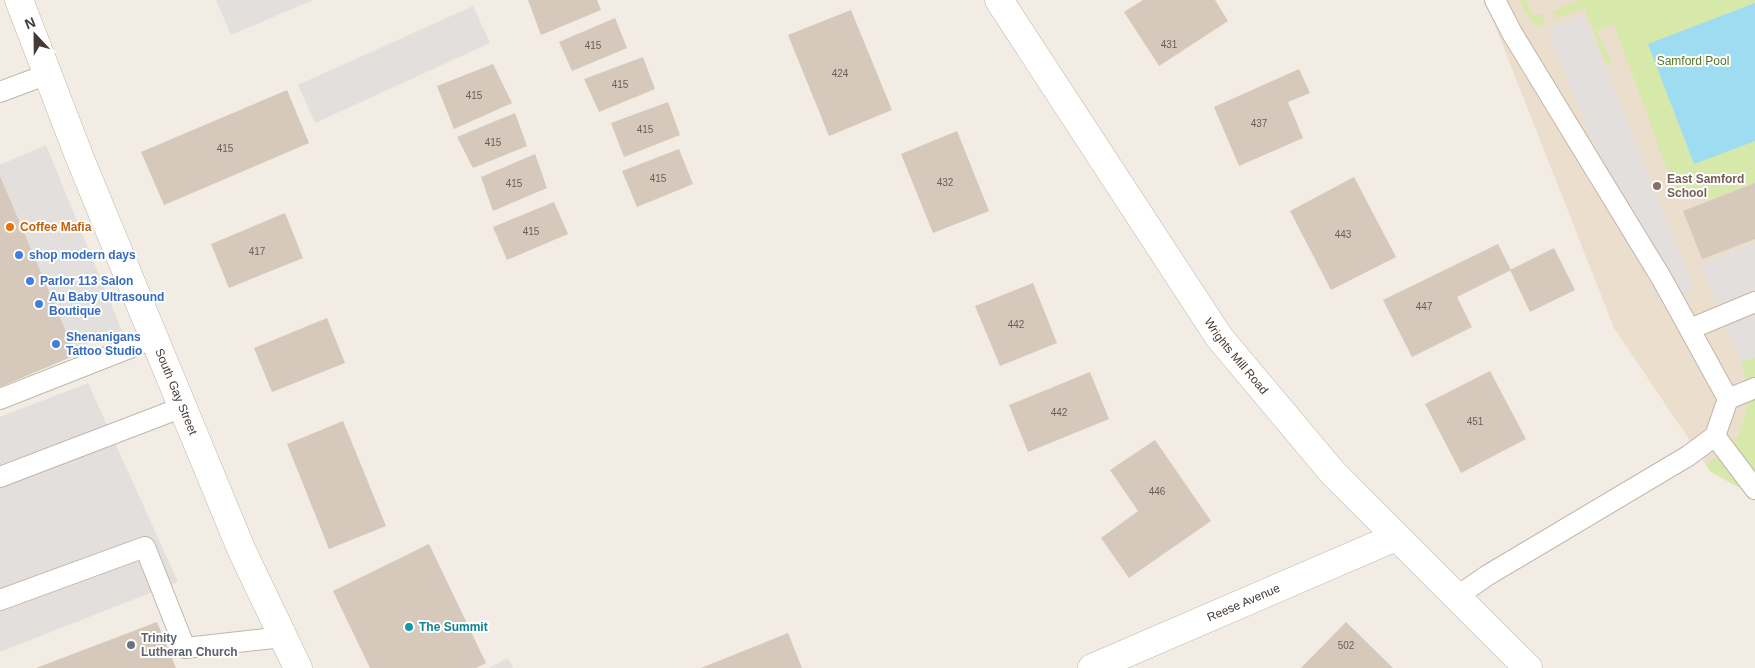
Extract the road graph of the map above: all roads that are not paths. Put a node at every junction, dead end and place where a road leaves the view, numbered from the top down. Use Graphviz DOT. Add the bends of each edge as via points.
graph roads {
  1 [pos="20,0"];
  2 [pos="999,0"];
  3 [pos="1495,0"];
  4 [pos="48,74"];
  5 [pos="0,92"];
  6 [pos="1755,302"];
  7 [pos="1690,329"];
  8 [pos="155,338"];
  9 [pos="1755,388"];
  10 [pos="0,399"];
  11 [pos="1728,399"];
  12 [pos="183,407"];
  13 [pos="1715,436"];
  14 [pos="0,476"];
  15 [pos="1755,489"];
  16 [pos="1396,537"];
  17 [pos="1456,597"];
  18 [pos="0,600"];
  19 [pos="283,637"];
  20 [pos="298,668"];
  21 [pos="1092,668"];
  22 [pos="1528,668"];
  1 -- 4 [label="street, South Gay Street"];
  2 -- 16 [label="street, Wrights Mill Road" via="1220,337 1333,473"];
  3 -- 7 [label="lane" via="1512,34"];
  4 -- 5 [label="lane"];
  4 -- 8 [label="street, South Gay Street"];
  6 -- 7 [label="lane"];
  7 -- 11 [label="lane"];
  8 -- 10 [label="lane"];
  8 -- 12 [label="street, South Gay Street"];
  9 -- 11 [label="lane"];
  11 -- 13 [label="lane"];
  12 -- 14 [label="lane"];
  12 -- 19 [label="street, South Gay Street" via="242,550"];
  13 -- 15 [label="lane"];
  13 -- 17 [label="lane" via="1688,456"];
  16 -- 17 [label="street, Wrights Mill Road"];
  16 -- 21 [label="street, Reese Avenue"];
  17 -- 22 [label="street, Wrights Mill Road"];
  18 -- 19 [label="lane" via="145,547 185,648"];
  19 -- 20 [label="street, South Gay Street"];
}
